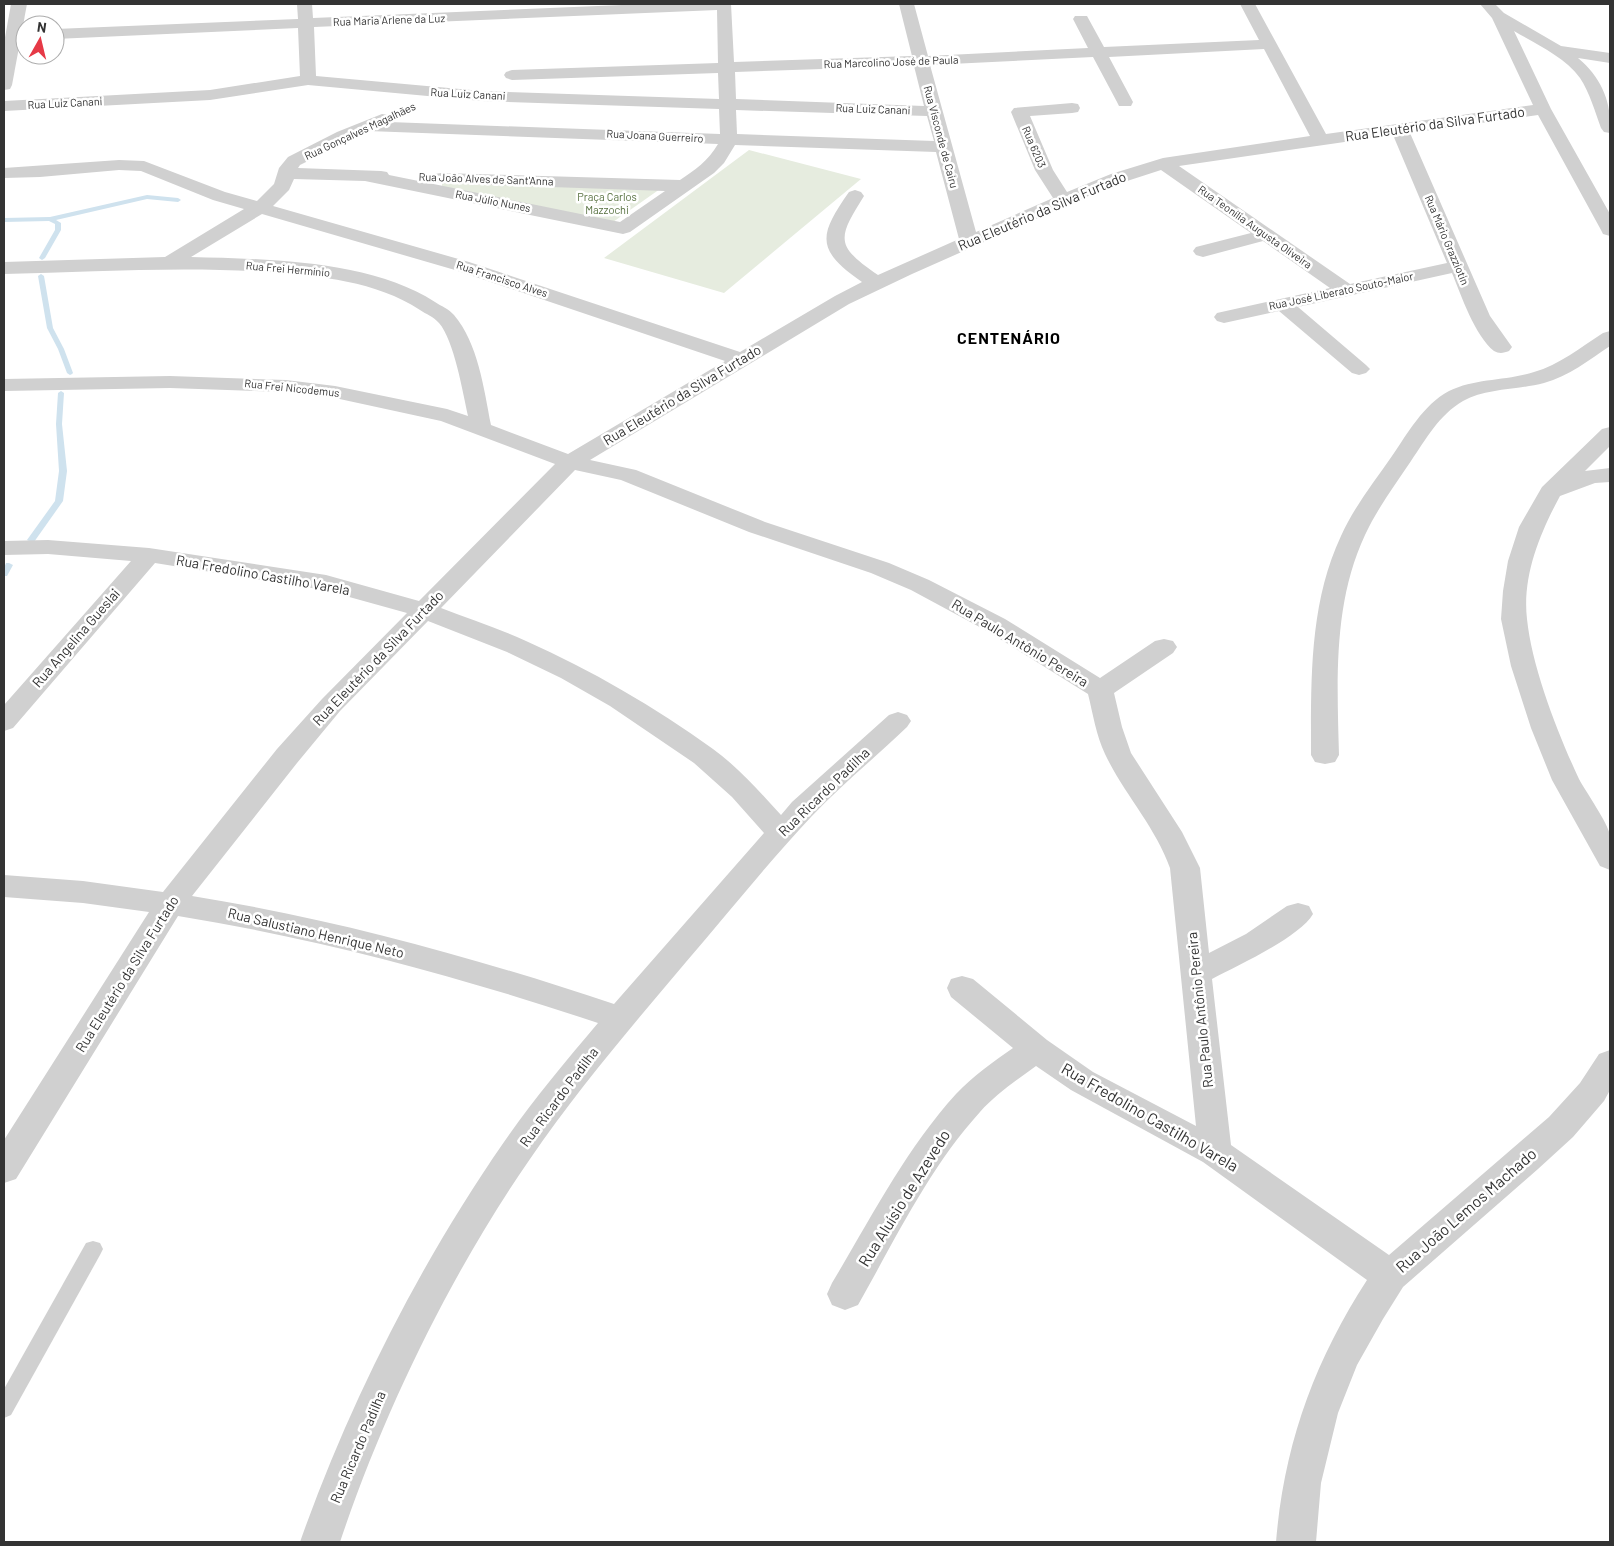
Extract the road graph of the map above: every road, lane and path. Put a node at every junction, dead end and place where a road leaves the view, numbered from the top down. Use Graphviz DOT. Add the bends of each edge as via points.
graph roads {
  1 [pos="19,4"];
  2 [pos="305,4"];
  3 [pos="906,4"];
  4 [pos="1248,4"];
  5 [pos="1487,4"];
  6 [pos="724,5"];
  7 [pos="1499,16"];
  8 [pos="1081,19"];
  9 [pos="306,24"];
  10 [pos="65,34"];
  11 [pos="14,36"];
  12 [pos="1270,44"];
  13 [pos="1555,50"];
  14 [pos="1099,52"];
  15 [pos="1518,54"];
  16 [pos="1610,58"];
  17 [pos="921,60"];
  18 [pos="726,68"];
  19 [pos="512,76"];
  20 [pos="308,80"];
  21 [pos="4,84"];
  22 [pos="444,94"];
  23 [pos="1125,102"];
  24 [pos="727,104"];
  25 [pos="4,106"];
  26 [pos="1606,107"];
  27 [pos="1072,108"];
  28 [pos="1544,109"];
  29 [pos="934,111"];
  30 [pos="365,126"];
  31 [pos="1399,128"];
  32 [pos="1610,128"];
  33 [pos="1320,139"];
  34 [pos="728,140"];
  35 [pos="944,147"];
  36 [pos="1163,163"];
  37 [pos="4,173"];
  38 [pos="287,173"];
  39 [pos="363,175"];
  40 [pos="685,186"];
  41 [pos="855,196"];
  42 [pos="1063,200"];
  43 [pos="261,207"];
  44 [pos="1610,230"];
  45 [pos="1266,234"];
  46 [pos="969,242"];
  47 [pos="1203,252"];
  48 [pos="166,264"];
  49 [pos="1459,266"];
  50 [pos="4,268"];
  51 [pos="876,283"];
  52 [pos="1346,290"];
  53 [pos="1283,304"];
  54 [pos="1224,317"];
  55 [pos="1610,337"];
  56 [pos="1502,347"];
  57 [pos="741,359"];
  58 [pos="1359,370"];
  59 [pos="4,385"];
  60 [pos="481,428"];
  61 [pos="1610,434"];
  62 [pos="570,462"];
  63 [pos="1610,475"];
  64 [pos="1550,492"];
  65 [pos="4,548"];
  66 [pos="149,555"];
  67 [pos="424,610"];
  68 [pos="1164,647"];
  69 [pos="1100,690"];
  70 [pos="4,722"];
  71 [pos="898,722"];
  72 [pos="1325,755"];
  73 [pos="781,832"];
  74 [pos="1610,859"];
  75 [pos="4,886"];
  76 [pos="171,902"];
  77 [pos="1298,914"];
  78 [pos="1196,973"];
  79 [pos="962,988"];
  80 [pos="620,1018"];
  81 [pos="1036,1049"];
  82 [pos="1610,1063"];
  83 [pos="1215,1152"];
  84 [pos="4,1169"];
  85 [pos="93,1248"];
  86 [pos="1390,1276"];
  87 [pos="845,1294"];
  88 [pos="4,1408"];
  89 [pos="320,1542"];
  90 [pos="1296,1542"];
  1 -- 11 [label="street"];
  2 -- 9 [label="street"];
  3 -- 17 [label="street, Rua Visconde de Cairu"];
  4 -- 12 [label="street"];
  5 -- 7 [label="street, Rua Eleutério da Silva Furtado"];
  6 -- 9 [label="street, Rua Maria Arlene da Luz"];
  6 -- 18 [label="street"];
  7 -- 13 [label="street"];
  7 -- 15 [label="street, Rua Eleutério da Silva Furtado"];
  8 -- 14 [label="street"];
  9 -- 10 [label="street, Rua Maria Arlene da Luz"];
  9 -- 20 [label="street"];
  11 -- 21 [label="street"];
  12 -- 14 [label="street, Rua Marcolino José de Paula"];
  12 -- 33 [label="street"];
  13 -- 15 [label="street"];
  13 -- 16 [label="street"];
  13 -- 26 [label="street" via="1586,75"];
  14 -- 17 [label="street, Rua Marcolino José de Paula"];
  14 -- 23 [label="street"];
  15 -- 28 [label="street, Rua Eleutério da Silva Furtado"];
  17 -- 18 [label="street, Rua Marcolino José de Paula"];
  17 -- 29 [label="street, Rua Visconde de Cairu"];
  18 -- 19 [label="street, Rua Marcolino José de Paula"];
  18 -- 24 [label="street"];
  20 -- 22 [label="street, Rua Luiz Canani"];
  20 -- 25 [label="street, Rua Luiz Canani" via="210,95"];
  22 -- 24 [label="street, Rua Luiz Canani"];
  22 -- 30 [label="street, Rua Gonçalves Magalhães"];
  24 -- 29 [label="street, Rua Luiz Canani"];
  24 -- 34 [label="street"];
  26 -- 32 [label="street"];
  27 -- 42 [label="street, Rua 6203" via="1020,112 1044,170"];
  28 -- 31 [label="street, Rua Eleutério da Silva Furtado"];
  28 -- 44 [label="street"];
  29 -- 35 [label="street, Rua Visconde de Cairu"];
  30 -- 34 [label="street, Rua Joana Guerreiro"];
  30 -- 38 [label="street, Rua Gonçalves Magalhães" via="294,161"];
  31 -- 33 [label="street, Rua Eleutério da Silva Furtado"];
  31 -- 49 [label="street, Rua Mário Grazziotin"];
  33 -- 36 [label="street, Rua Eleutério da Silva Furtado"];
  34 -- 35 [label="street, Rua Joana Guerreiro"];
  34 -- 40 [label="street" via="718,159"];
  35 -- 46 [label="street, Rua Visconde de Cairu"];
  36 -- 42 [label="street, Rua Eleutério da Silva Furtado" via="1112,179"];
  36 -- 45 [label="street, Rua Teonília Augusta Oliveira"];
  37 -- 43 [label="street, Rua Francisco Alves" via="144,166 207,192"];
  38 -- 39 [label="street, Rua João Alves de Sant'Anna"];
  38 -- 43 [label="street, Rua Gonçalves Magalhães" via="283,186"];
  39 -- 40 [label="street, Rua João Alves de Sant'Anna"];
  39 -- 40 [label="street, Rua Júlio Nunes" via="623,228"];
  41 -- 51 [label="street" via="837,226 835,245 848,263"];
  42 -- 46 [label="street, Rua Eleutério da Silva Furtado"];
  43 -- 48 [label="street, Rua Gonçalves Magalhães"];
  43 -- 57 [label="street, Rua Francisco Alves" via="469,268"];
  45 -- 47 [label="street"];
  45 -- 52 [label="street, Rua Teonília Augusta Oliveira"];
  46 -- 51 [label="street, Rua Eleutério da Silva Furtado"];
  48 -- 50 [label="street, Rua Frei Hermínio"];
  48 -- 60 [label="street, Rua Frei Hermínio" via="249,265 350,275 391,287 432,306 446,318 456,335"];
  49 -- 52 [label="street, Rua José Liberato Souto-Maior"];
  49 -- 56 [label="street, Rua Mário Grazziotin" via="1480,316"];
  51 -- 57 [label="street, Rua Eleutério da Silva Furtado"];
  52 -- 53 [label="street, Rua José Liberato Souto-Maior"];
  53 -- 54 [label="street, Rua José Liberato Souto-Maior"];
  53 -- 58 [label="street"];
  55 -- 72 [label="street" via="1551,374 1456,396 1439,408 1402,457 1353,536 1340,568 1326,639"];
  57 -- 62 [label="street, Rua Eleutério da Silva Furtado"];
  59 -- 60 [label="street, Rua Frei Nicodemus" via="170,382 286,386 389,402"];
  60 -- 62 [label="street, Rua Frei Nicodemus"];
  61 -- 64 [label="street"];
  62 -- 67 [label="street, Rua Eleutério da Silva Furtado"];
  62 -- 69 [label="street, Rua Paulo Antônio Pereira" via="628,475 757,527 888,571 996,625"];
  63 -- 64 [label="street" via="1591,476"];
  64 -- 74 [label="street" via="1531,527 1520,561 1514,619 1524,666 1544,728 1566,780"];
  65 -- 66 [label="street, Rua Fredolino Castilho Varela" via="48,547"];
  66 -- 67 [label="street, Rua Fredolino Castilho Varela" via="326,584"];
  66 -- 70 [label="street, Rua Angelina Gueslai"];
  67 -- 73 [label="street, Rua Fredolino Castilho Varela" via="516,646 619,700 704,756"];
  67 -- 76 [label="street, Rua Eleutério da Silva Furtado" via="331,705"];
  68 -- 69 [label="street"];
  69 -- 78 [label="street, Rua Paulo Antônio Pereira" via="1121,759 1181,855"];
  71 -- 73 [label="street, Rua Ricardo Padilha"];
  73 -- 80 [label="street, Rua Ricardo Padilha"];
  75 -- 76 [label="street, Rua Salustiano Henrique Neto" via="67,889"];
  76 -- 80 [label="street, Rua Salustiano Henrique Neto" via="370,943 500,978"];
  76 -- 84 [label="street, Rua Eleutério da Silva Furtado"];
  77 -- 78 [label="street" via="1257,942"];
  78 -- 83 [label="street, Rua Paulo Antônio Pereira"];
  79 -- 81 [label="street, Rua Fredolino Castilho Varela"];
  80 -- 89 [label="street, Rua Ricardo Padilha" via="537,1123 486,1198 428,1296 370,1416"];
  81 -- 83 [label="street, Rua Fredolino Castilho Varela" via="1082,1081"];
  81 -- 87 [label="street, Rua Aluísio de Azevedo" via="969,1102 945,1131"];
  82 -- 86 [label="street, Rua João Lemos Machado" via="1592,1092 1526,1160"];
  83 -- 86 [label="street, Rua Fredolino Castilho Varela"];
  85 -- 88 [label="lane"];
  86 -- 90 [label="street, Rua João Lemos Machado" via="1342,1357 1319,1413 1302,1483"];
}
